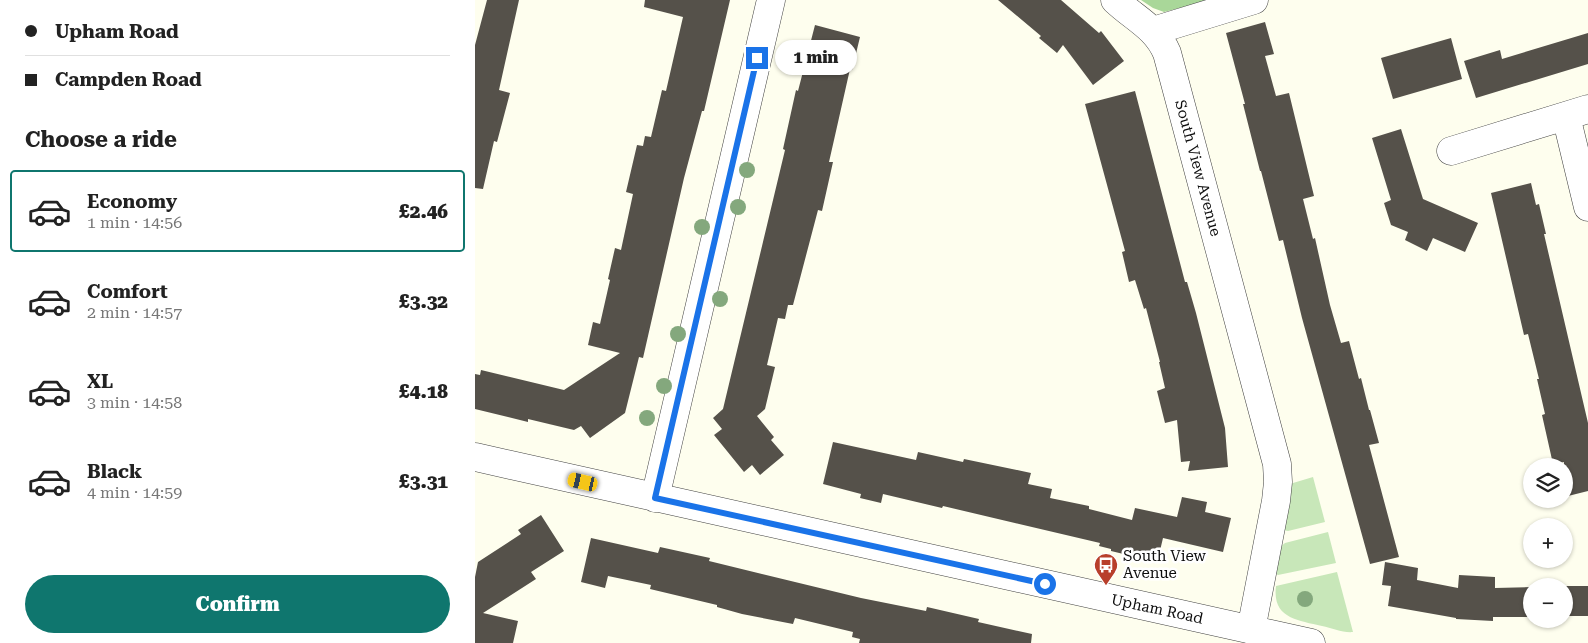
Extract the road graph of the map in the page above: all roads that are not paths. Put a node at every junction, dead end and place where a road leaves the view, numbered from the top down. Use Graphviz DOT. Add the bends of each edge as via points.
graph roads {
  1 [pos="771,0"];
  2 [pos="1115,0"];
  3 [pos="1254,0"];
  4 [pos="1153,31"];
  5 [pos="1577,112"];
  6 [pos="1451,151"];
  7 [pos="1588,207"];
  8 [pos="475,457"];
  9 [pos="655,498"];
  10 [pos="1251,630"];
  11 [pos="1311,643"];
  1 -- 9 [label="street"];
  2 -- 4 [label="street, South View Avenue"];
  3 -- 4 [label="street"];
  4 -- 10 [label="street, South View Avenue" via="1167,54 1277,464 1277,501"];
  5 -- 6 [label="street"];
  5 -- 7 [label="street"];
  8 -- 9 [label="street, Upham Road"];
  9 -- 10 [label="street, Upham Road"];
  10 -- 11 [label="street, Upham Road"];
}
